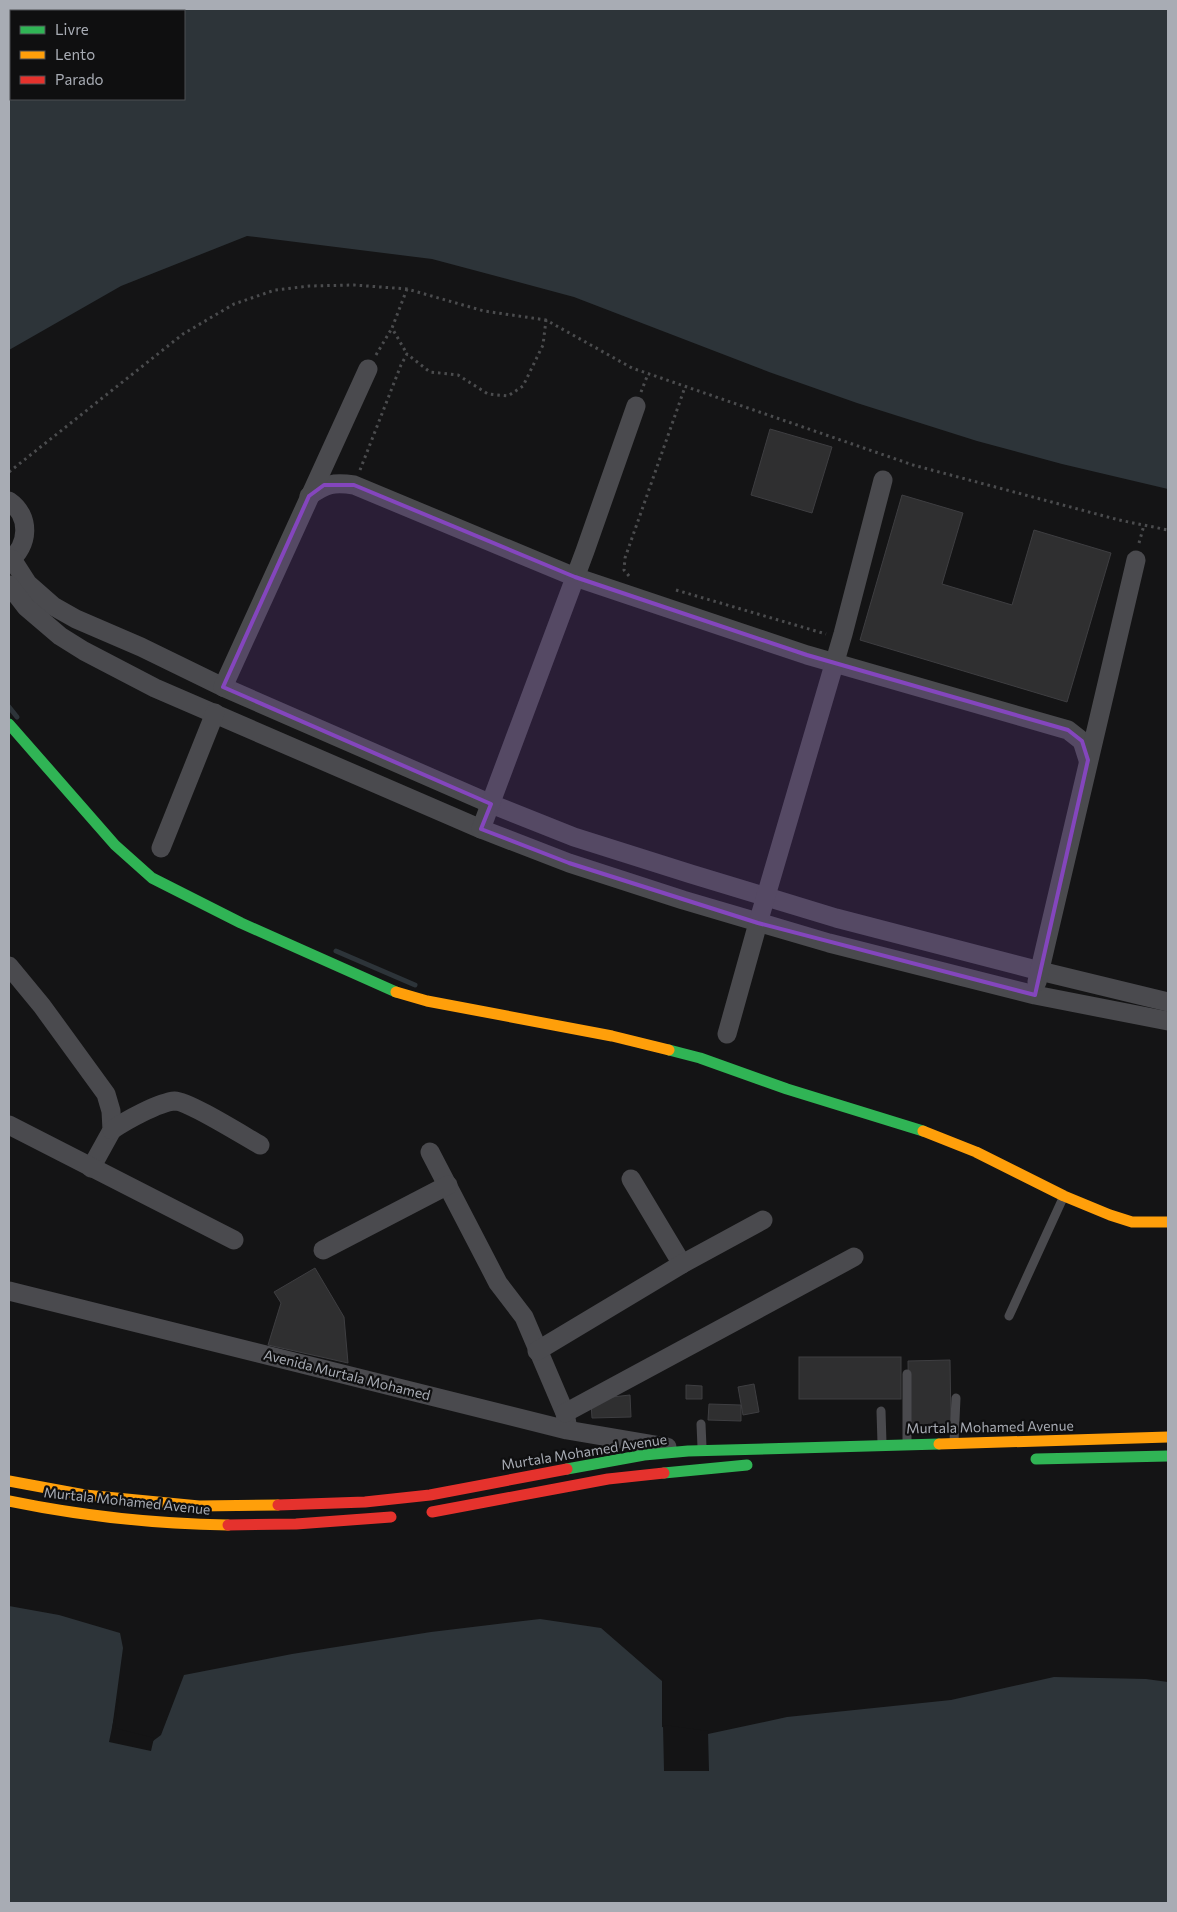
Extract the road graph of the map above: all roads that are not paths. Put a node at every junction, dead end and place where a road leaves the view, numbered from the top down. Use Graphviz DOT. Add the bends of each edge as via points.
graph roads {
  1 [pos="368,369"];
  2 [pos="636,406"];
  3 [pos="882,480"];
  4 [pos="309,496"];
  5 [pos="9,501"];
  6 [pos="10,560"];
  7 [pos="1136,560"];
  8 [pos="575,577"];
  9 [pos="9,585"];
  10 [pos="834,663"];
  11 [pos="223,687"];
  12 [pos="215,713"];
  13 [pos="9,724"];
  14 [pos="1088,760"];
  15 [pos="491,804"];
  16 [pos="481,829"];
  17 [pos="161,848"];
  18 [pos="766,896"];
  19 [pos="758,923"];
  20 [pos="9,966"];
  21 [pos="1040,972"];
  22 [pos="1035,995"];
  23 [pos="1168,1002"];
  24 [pos="1168,1021"];
  25 [pos="727,1034"];
  26 [pos="9,1125"];
  27 [pos="112,1130"];
  28 [pos="260,1145"];
  29 [pos="430,1152"];
  30 [pos="91,1168"];
  31 [pos="631,1179"];
  32 [pos="448,1185"];
  33 [pos="1064,1196"];
  34 [pos="763,1220"];
  35 [pos="1168,1222"];
  36 [pos="234,1240"];
  37 [pos="323,1250"];
  38 [pos="854,1257"];
  39 [pos="682,1264"];
  40 [pos="9,1290"];
  41 [pos="1009,1316"];
  42 [pos="537,1351"];
  43 [pos="907,1374"];
  44 [pos="956,1398"];
  45 [pos="881,1411"];
  46 [pos="566,1421"];
  47 [pos="701,1424"];
  48 [pos="1168,1437"];
  49 [pos="907,1444"];
  50 [pos="954,1444"];
  51 [pos="882,1445"];
  52 [pos="695,1450"];
  53 [pos="1168,1456"];
  54 [pos="1027,1460"];
  55 [pos="757,1465"];
  56 [pos="9,1482"];
  57 [pos="9,1501"];
  58 [pos="424,1513"];
  59 [pos="406,1515"];
  1 -- 4 [label="street"];
  2 -- 8 [label="street"];
  3 -- 10 [label="street"];
  4 -- 8 [label="street" via="324,485 354,485"];
  4 -- 11 [label="street"];
  5 -- 6 [label="street" via="19,511 25,534 22,546"];
  6 -- 11 [label="street" via="28,584 53,606"];
  7 -- 14 [label="street"];
  8 -- 10 [label="street"];
  8 -- 15 [label="street"];
  9 -- 12 [label="street" via="44,623 76,646 155,688"];
  10 -- 14 [label="street" via="1068,730 1082,741"];
  10 -- 18 [label="street"];
  11 -- 15 [label="street"];
  12 -- 16 [label="street"];
  12 -- 17 [label="street"];
  13 -- 33 [label="street" via="114,845 152,878 363,978 427,1002 612,1036 700,1058 926,1132 976,1152"];
  14 -- 21 [label="street"];
  15 -- 16 [label="street"];
  15 -- 18 [label="street" via="574,836"];
  16 -- 19 [label="street" via="569,863"];
  18 -- 19 [label="street"];
  18 -- 21 [label="street"];
  19 -- 22 [label="street"];
  19 -- 25 [label="street"];
  20 -- 27 [label="street" via="106,1094"];
  21 -- 22 [label="street"];
  21 -- 23 [label="street"];
  22 -- 24 [label="street"];
  26 -- 30 [label="street"];
  27 -- 28 [label="street" via="163,1103 176,1101 190,1105"];
  27 -- 30 [label="street"];
  29 -- 32 [label="street"];
  30 -- 36 [label="street"];
  31 -- 39 [label="street"];
  32 -- 37 [label="street"];
  32 -- 42 [label="street" via="498,1283 524,1317"];
  33 -- 35 [label="street" via="1132,1222"];
  33 -- 41 [label="lane"];
  34 -- 39 [label="street"];
  38 -- 46 [label="street"];
  39 -- 42 [label="street"];
  40 -- 46 [label="street, Avenida Murtala Mohamed"];
  42 -- 46 [label="street"];
  43 -- 49 [label="lane"];
  44 -- 50 [label="lane"];
  45 -- 51 [label="lane"];
  46 -- 52 [label="street, Avenida Murtala Mohamed"];
  47 -- 52 [label="lane"];
  48 -- 50 [label="street, Murtala Mohamed Avenue"];
  49 -- 50 [label="street, Murtala Mohamed Avenue"];
  49 -- 51 [label="street, Murtala Mohamed Avenue"];
  51 -- 52 [label="street, Murtala Mohamed Avenue"];
  52 -- 56 [label="street, Murtala Mohamed Avenue" via="644,1454 430,1495 365,1502 199,1506 85,1495"];
  53 -- 54 [label="street"];
  55 -- 58 [label="street" via="608,1480"];
  57 -- 59 [label="street, Murtala Mohamed Avenue" via="93,1515 211,1525 304,1524"];
}
